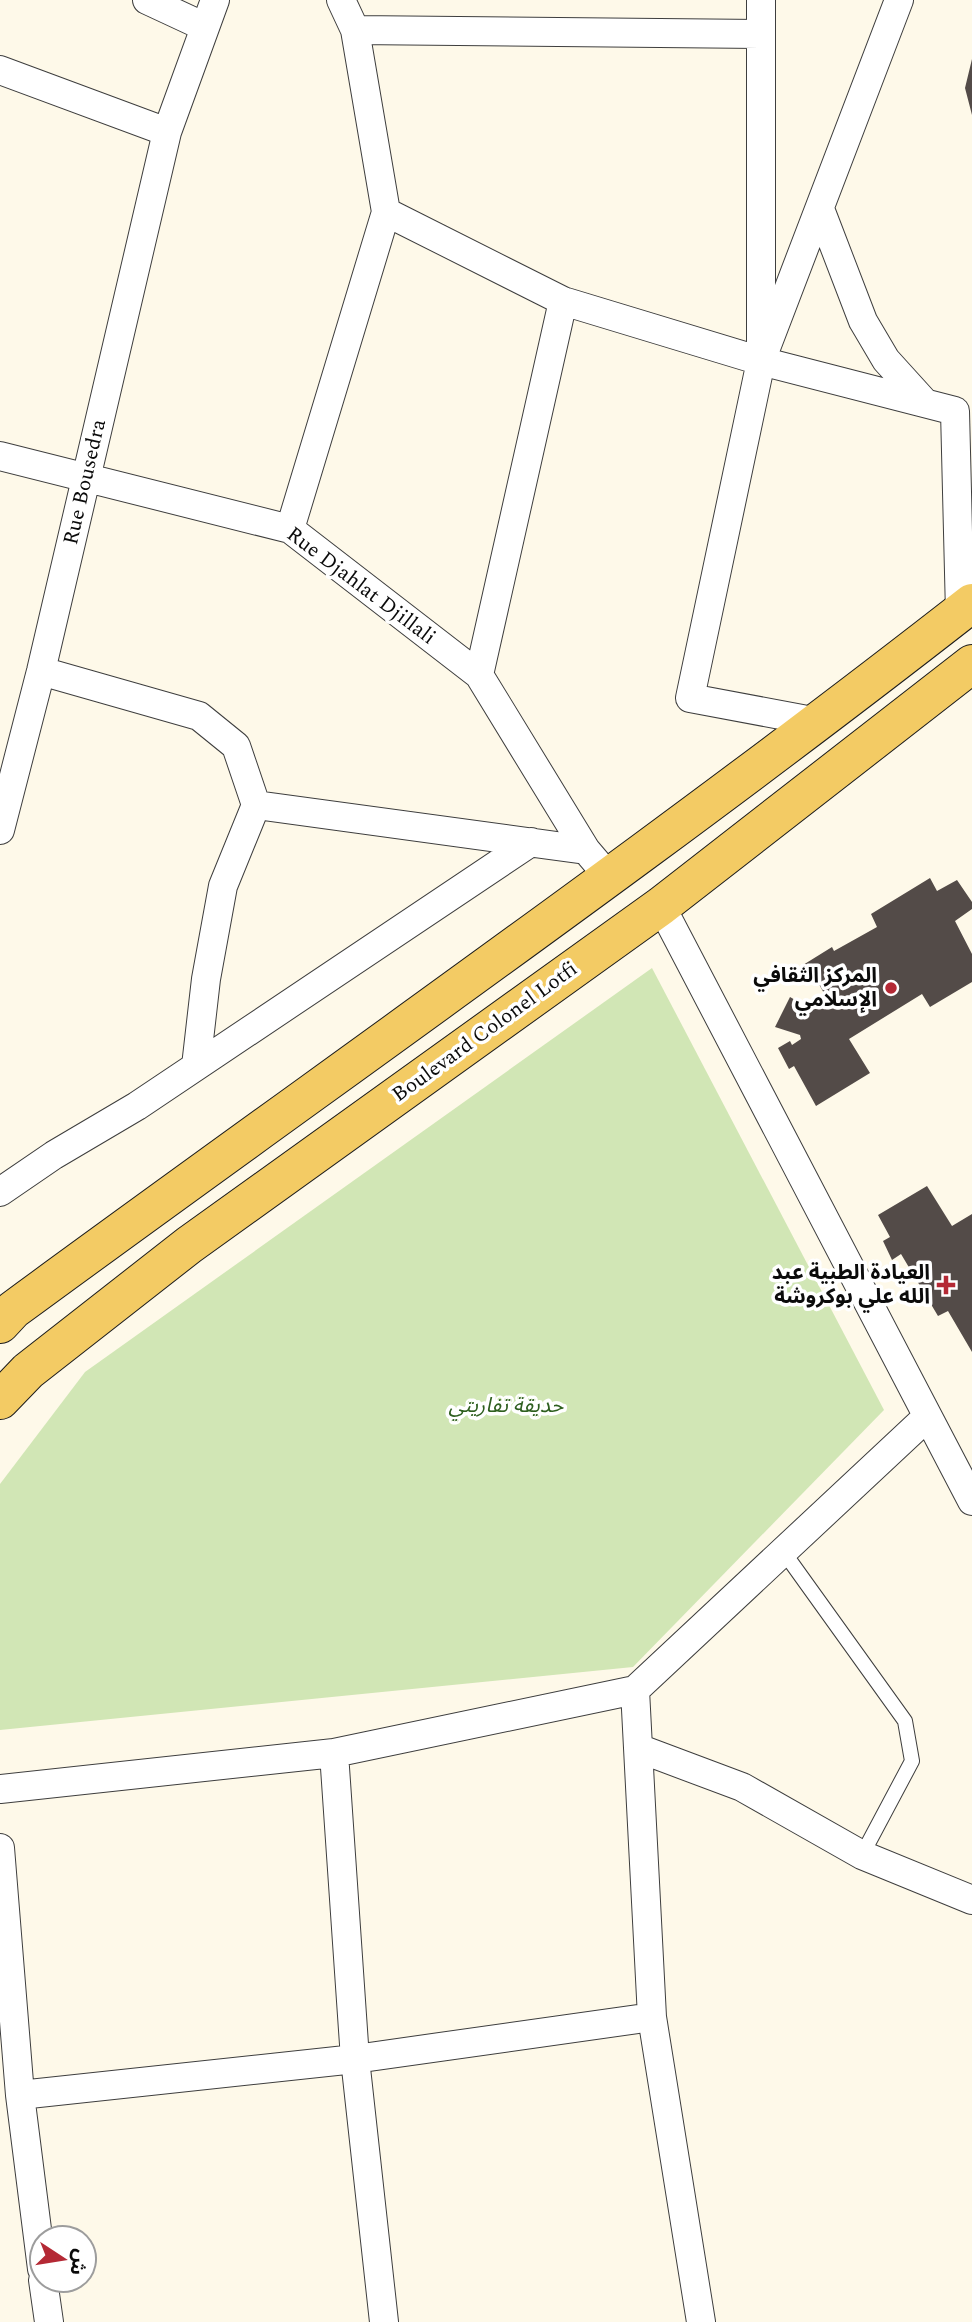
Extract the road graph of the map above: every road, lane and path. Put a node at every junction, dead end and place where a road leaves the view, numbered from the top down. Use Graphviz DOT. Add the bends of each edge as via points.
graph roads {
  1 [pos="147,0"];
  2 [pos="215,0"];
  3 [pos="341,0"];
  4 [pos="761,0"];
  5 [pos="899,0"];
  6 [pos="205,27"];
  7 [pos="355,30"];
  8 [pos="760,34"];
  9 [pos="0,70"];
  10 [pos="166,132"];
  11 [pos="820,209"];
  12 [pos="386,212"];
  13 [pos="563,301"];
  14 [pos="761,361"];
  15 [pos="925,403"];
  16 [pos="0,456"];
  17 [pos="87,476"];
  18 [pos="965,523"];
  19 [pos="290,528"];
  20 [pos="966,608"];
  21 [pos="972,664"];
  22 [pos="41,671"];
  23 [pos="480,675"];
  24 [pos="818,722"];
  25 [pos="256,805"];
  26 [pos="0,830"];
  27 [pos="531,842"];
  28 [pos="597,863"];
  29 [pos="661,906"];
  30 [pos="196,1066"];
  31 [pos="0,1192"];
  32 [pos="0,1324"];
  33 [pos="0,1400"];
  34 [pos="927,1417"];
  35 [pos="972,1501"];
  36 [pos="783,1551"];
  37 [pos="635,1690"];
  38 [pos="638,1748"];
  39 [pos="334,1753"];
  40 [pos="0,1789"];
  41 [pos="0,1848"];
  42 [pos="862,1855"];
  43 [pos="972,1900"];
  44 [pos="652,2017"];
  45 [pos="355,2059"];
  46 [pos="20,2095"];
  47 [pos="36,2224"];
  48 [pos="45,2294"];
  49 [pos="49,2322"];
  50 [pos="384,2322"];
  51 [pos="701,2322"];
  1 -- 6 [label="street"];
  2 -- 6 [label="street, Rue Bousedra"];
  3 -- 7 [label="street"];
  4 -- 8 [label="street"];
  5 -- 11 [label="street"];
  6 -- 10 [label="street, Rue Bousedra"];
  7 -- 8 [label="street"];
  7 -- 12 [label="street"];
  8 -- 14 [label="street"];
  9 -- 10 [label="street"];
  10 -- 17 [label="street, Rue Bousedra"];
  11 -- 14 [label="street"];
  11 -- 15 [label="street" via="863,321 886,360"];
  12 -- 13 [label="street"];
  12 -- 19 [label="street"];
  13 -- 14 [label="street"];
  13 -- 23 [label="street"];
  14 -- 15 [label="street"];
  14 -- 24 [label="street" via="690,698"];
  15 -- 18 [label="street" via="955,411"];
  16 -- 17 [label="street, Rue Djahlat Djillali"];
  17 -- 19 [label="street, Rue Djahlat Djillali"];
  17 -- 22 [label="street, Rue Bousedra"];
  18 -- 20 [label="street"];
  19 -- 23 [label="street, Rue Djahlat Djillali"];
  20 -- 24 [label="main road"];
  21 -- 29 [label="main road, Boulevard Colonel Lotfi"];
  22 -- 25 [label="street" via="199,716 236,747"];
  22 -- 26 [label="street, Rue Bousedra"];
  23 -- 28 [label="street, Rue Djahlat Djillali"];
  24 -- 28 [label="main road"];
  25 -- 27 [label="street"];
  25 -- 30 [label="street" via="223,886"];
  27 -- 28 [label="street"];
  27 -- 30 [label="street"];
  28 -- 32 [label="main road"];
  29 -- 33 [label="main road, Boulevard Colonel Lotfi" via="189,1245 28,1371"];
  29 -- 34 [label="street"];
  30 -- 31 [label="street"];
  34 -- 35 [label="street"];
  34 -- 36 [label="street"];
  36 -- 37 [label="street"];
  36 -- 42 [label="lane" via="905,1721 912,1761"];
  37 -- 38 [label="street"];
  37 -- 39 [label="street"];
  38 -- 42 [label="street" via="743,1787"];
  38 -- 44 [label="street"];
  39 -- 40 [label="street"];
  39 -- 45 [label="street"];
  41 -- 46 [label="street"];
  42 -- 43 [label="street"];
  44 -- 45 [label="street"];
  44 -- 51 [label="street"];
  45 -- 46 [label="street"];
  45 -- 50 [label="street"];
  46 -- 47 [label="street"];
  48 -- 49 [label="street"];
}
